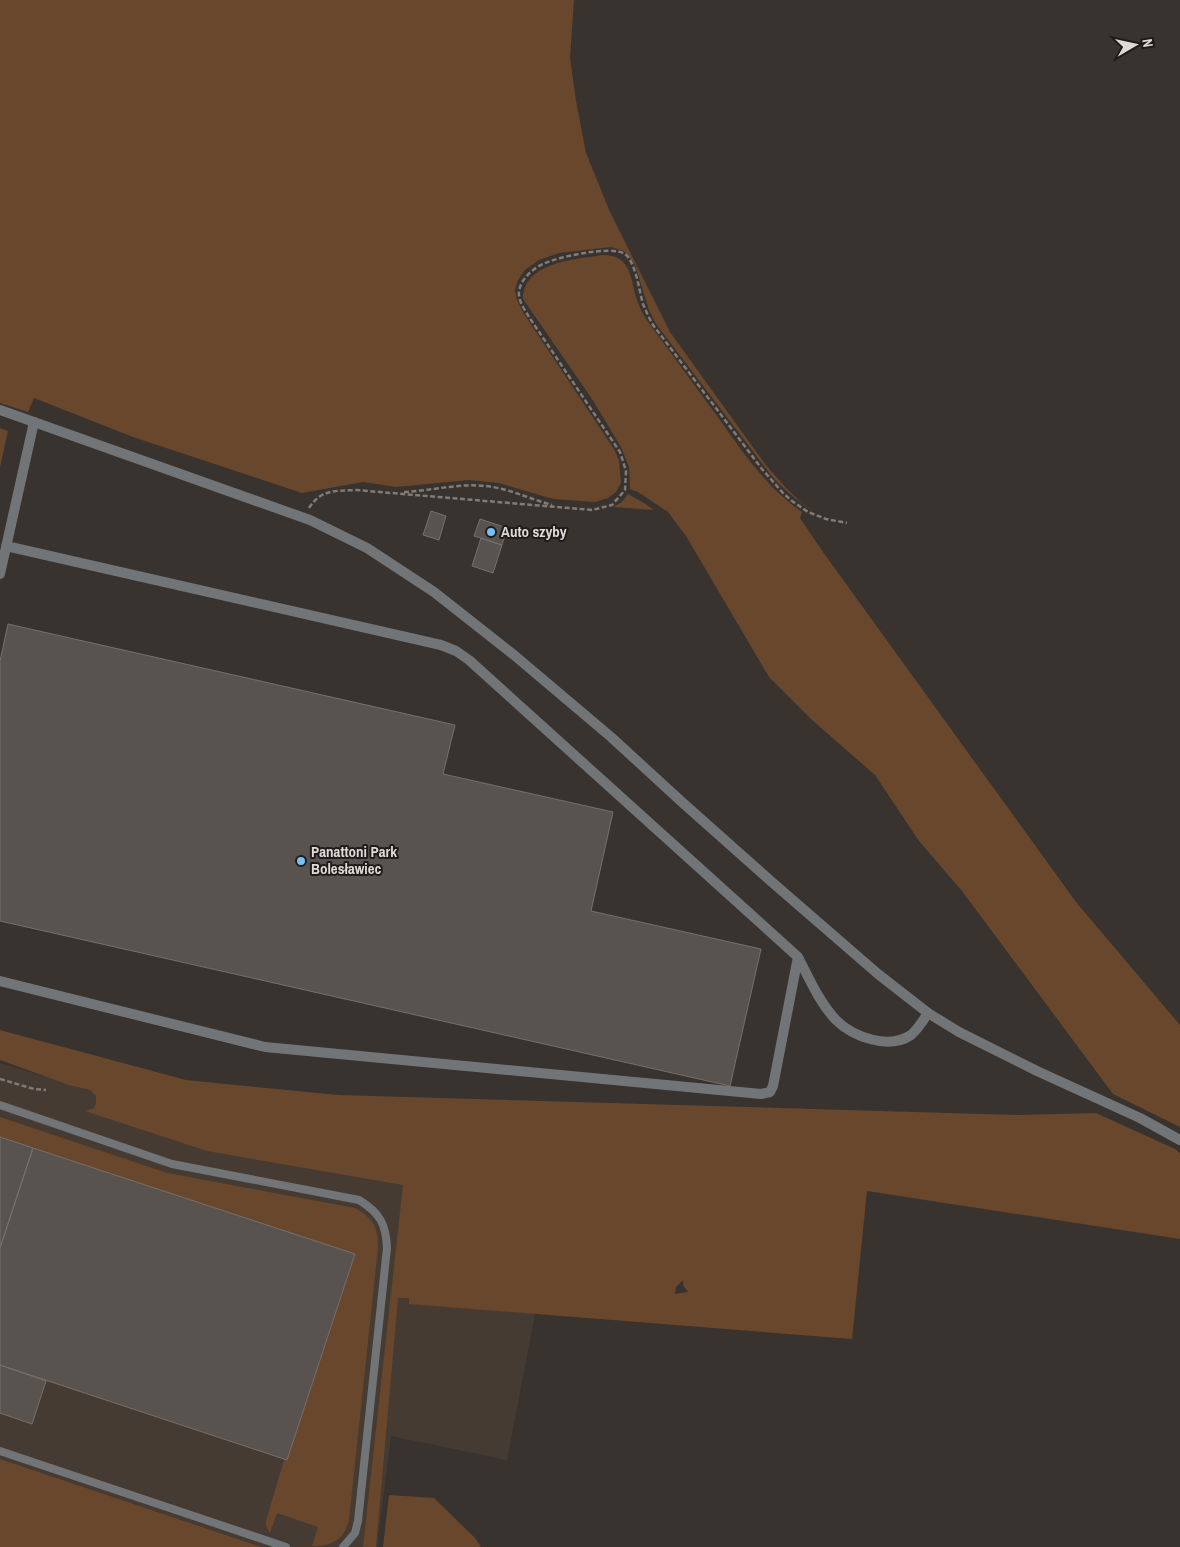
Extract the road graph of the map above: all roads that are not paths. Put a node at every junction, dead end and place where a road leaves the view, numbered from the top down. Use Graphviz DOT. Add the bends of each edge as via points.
graph roads {
  1 [pos="0,410"];
  2 [pos="34,422"];
  3 [pos="6,546"];
  4 [pos="0,574"];
  5 [pos="798,957"];
  6 [pos="0,980"];
  7 [pos="928,1014"];
  8 [pos="0,1105"];
  9 [pos="1180,1140"];
  10 [pos="0,1451"];
  11 [pos="286,1547"];
  12 [pos="343,1547"];
  1 -- 2 [label="street"];
  2 -- 3 [label="street"];
  2 -- 7 [label="street" via="303,518 367,548 406,572 514,654 803,909"];
  3 -- 4 [label="street"];
  3 -- 5 [label="street" via="442,645 456,651"];
  5 -- 6 [label="street" via="773,1086 770,1092 761,1094 265,1047"];
  5 -- 7 [label="street" via="828,1010 852,1032 894,1041 911,1034"];
  7 -- 9 [label="street"];
  8 -- 12 [label="lane" via="172,1164 359,1200 381,1219 387,1248 358,1522 355,1533"];
  10 -- 11 [label="lane"];
}
